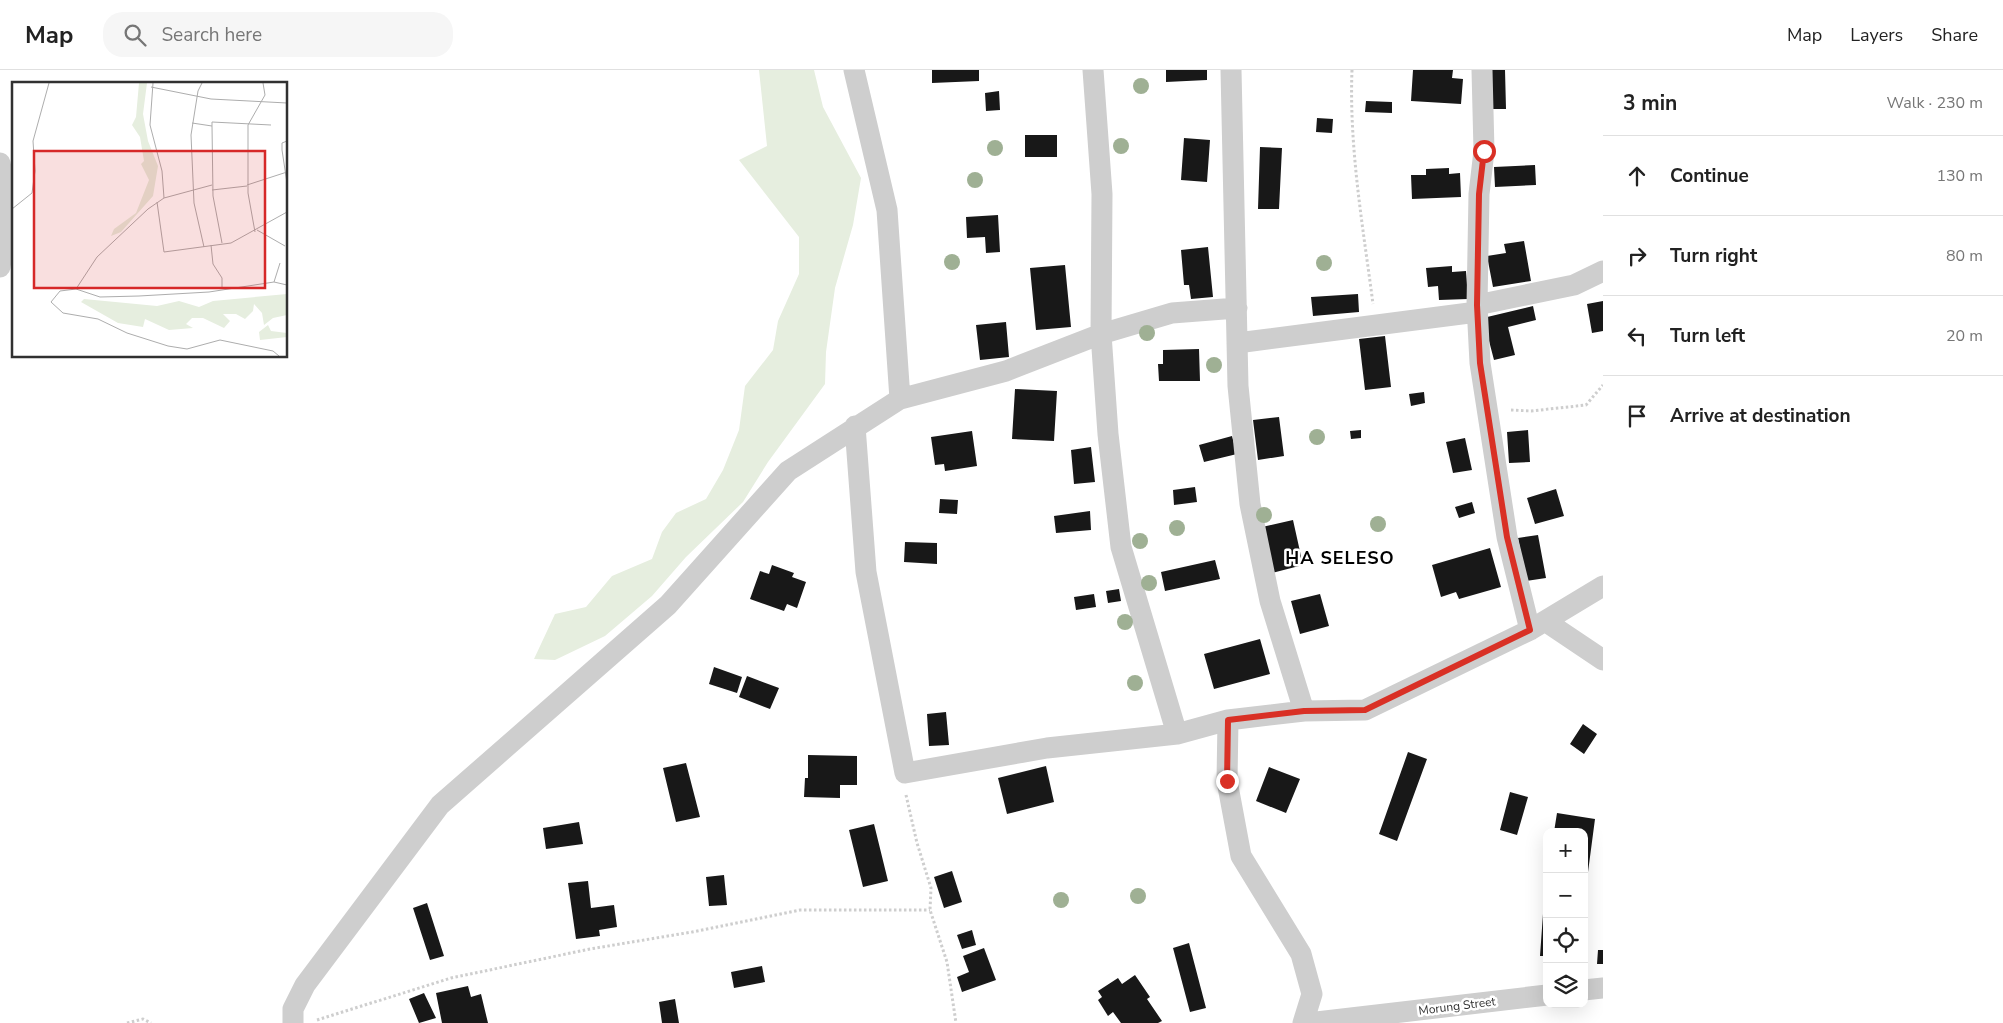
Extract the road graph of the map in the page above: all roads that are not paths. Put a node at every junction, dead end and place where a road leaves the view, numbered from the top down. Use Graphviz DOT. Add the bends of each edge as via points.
graph roads {
  1 [pos="854,70"];
  2 [pos="1093,70"];
  3 [pos="1231,70"];
  4 [pos="1482,70"];
  5 [pos="0,162"];
  6 [pos="0,267"];
  7 [pos="1603,271"];
  8 [pos="1237,308"];
  9 [pos="1477,308"];
  10 [pos="1101,334"];
  11 [pos="1237,343"];
  12 [pos="900,399"];
  13 [pos="855,426"];
  14 [pos="1603,586"];
  15 [pos="1537,626"];
  16 [pos="1603,660"];
  17 [pos="1304,711"];
  18 [pos="1228,720"];
  19 [pos="1177,734"];
  20 [pos="1603,988"];
  21 [pos="1588,990"];
  22 [pos="1543,995"];
  23 [pos="293,1023"];
  24 [pos="1303,1023"];
  25 [pos="1308,1023"];
  1 -- 12 [label="street" via="887,210"];
  2 -- 10 [label="street" via="1102,194"];
  3 -- 8 [label="street"];
  4 -- 9 [label="street" via="1484,151 1479,194"];
  5 -- 6 [label="street" via="9,208"];
  7 -- 9 [label="street" via="1574,285"];
  8 -- 10 [label="street" via="1172,313"];
  8 -- 11 [label="street"];
  9 -- 11 [label="street"];
  9 -- 15 [label="street" via="1480,363 1507,537"];
  10 -- 12 [label="street" via="1006,371"];
  10 -- 19 [label="street" via="1121,547"];
  11 -- 17 [label="street" via="1250,504 1270,601"];
  12 -- 13 [label="street"];
  13 -- 19 [label="street" via="866,572 905,772 1047,748"];
  13 -- 23 [label="street" via="788,471 668,605 440,805 306,985 292,1009"];
  14 -- 15 [label="street"];
  15 -- 16 [label="street"];
  15 -- 17 [label="street" via="1365,710"];
  17 -- 18 [label="street"];
  18 -- 19 [label="street"];
  18 -- 24 [label="street" via="1227,781 1241,856 1301,954 1312,994"];
  20 -- 21 [label="street"];
  22 -- 25 [label="street, Morung Street"];
}
